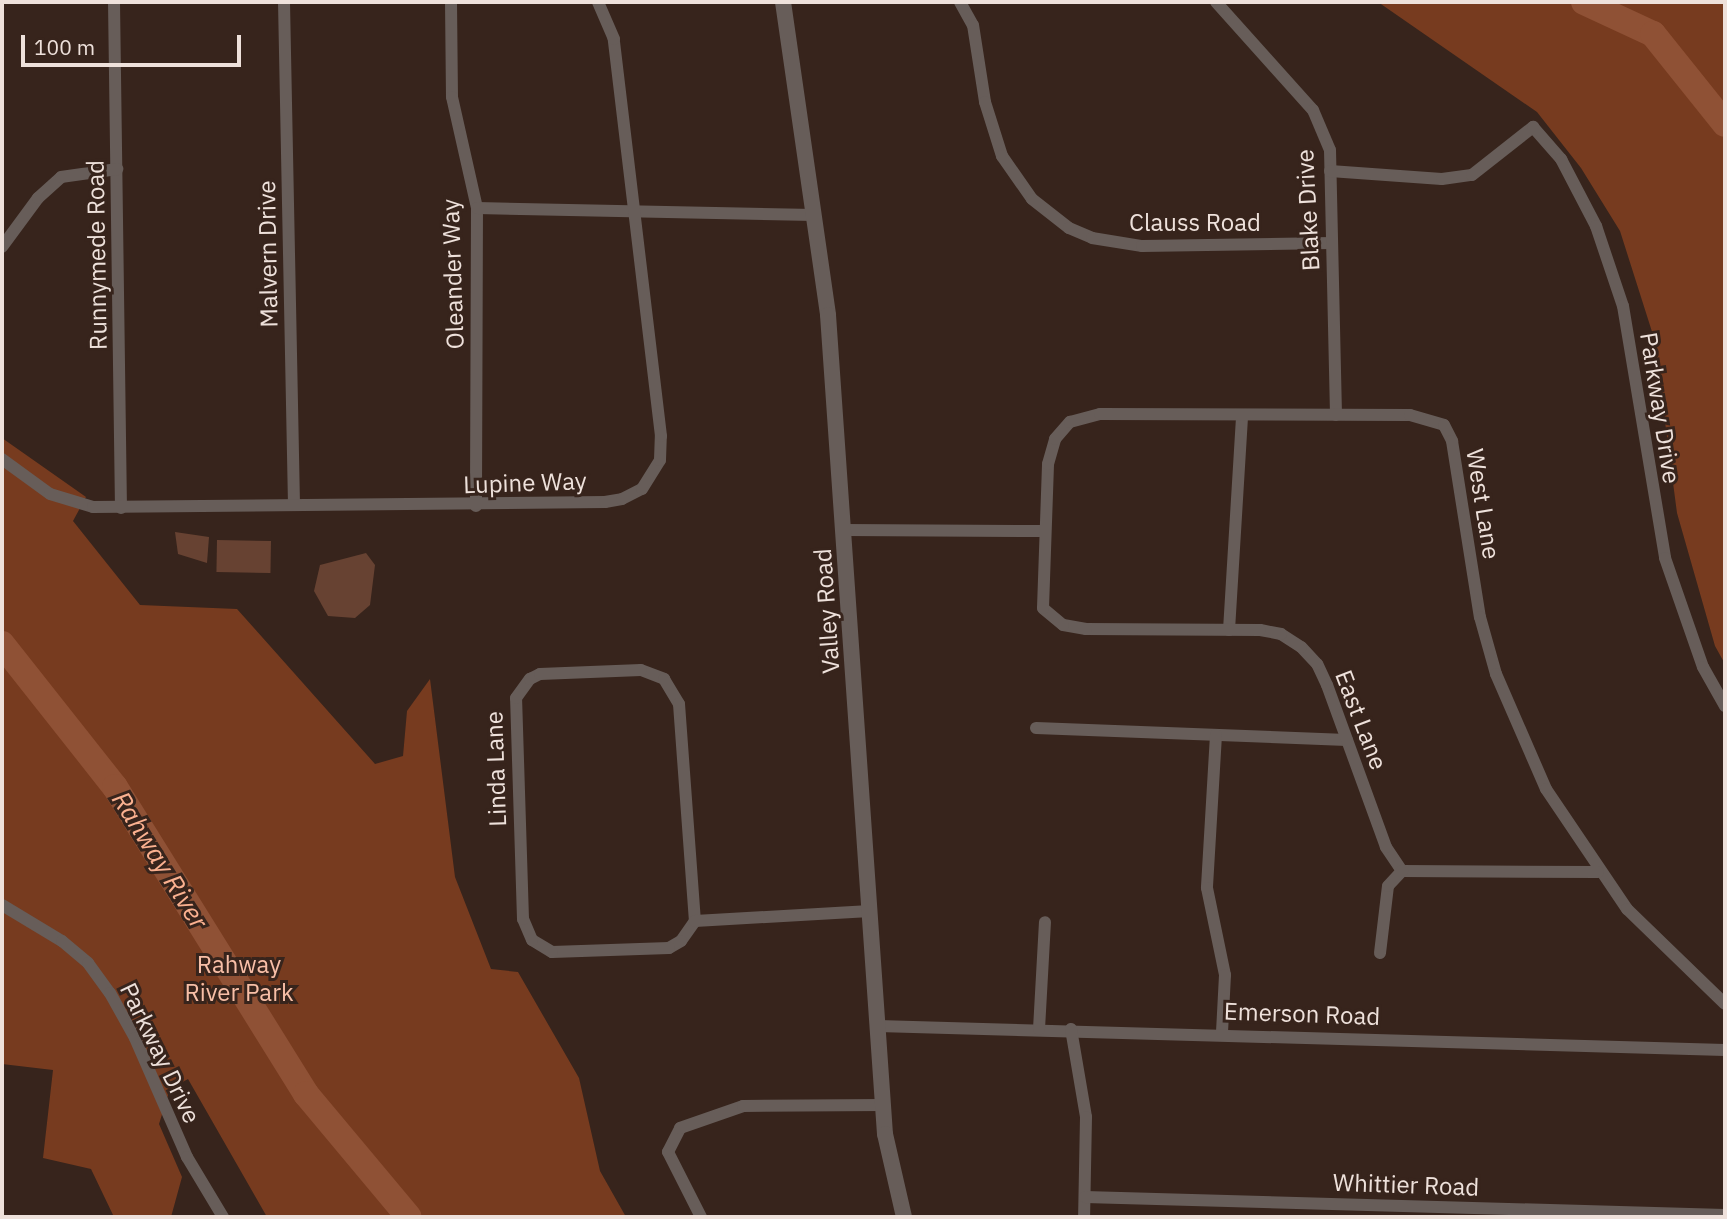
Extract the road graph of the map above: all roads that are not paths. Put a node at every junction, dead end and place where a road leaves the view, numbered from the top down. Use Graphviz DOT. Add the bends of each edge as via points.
graph roads {
  1 [pos="114,2"];
  2 [pos="284,2"];
  3 [pos="451,2"];
  4 [pos="598,2"];
  5 [pos="783,2"];
  6 [pos="960,2"];
  7 [pos="1216,2"];
  8 [pos="117,169"];
  9 [pos="1330,172"];
  10 [pos="477,208"];
  11 [pos="634,211"];
  12 [pos="814,215"];
  13 [pos="1332,243"];
  14 [pos="2,247"];
  15 [pos="1242,415"];
  16 [pos="1336,415"];
  17 [pos="2,459"];
  18 [pos="294,505"];
  19 [pos="476,506"];
  20 [pos="121,508"];
  21 [pos="844,530"];
  22 [pos="1044,531"];
  23 [pos="1229,630"];
  24 [pos="1725,706"];
  25 [pos="1036,728"];
  26 [pos="1216,735"];
  27 [pos="1347,740"];
  28 [pos="1402,871"];
  29 [pos="1598,872"];
  30 [pos="2,905"];
  31 [pos="870,911"];
  32 [pos="695,921"];
  33 [pos="1045,922"];
  34 [pos="1380,953"];
  35 [pos="1725,1004"];
  36 [pos="878,1026"];
  37 [pos="1039,1029"];
  38 [pos="1071,1030"];
  39 [pos="1222,1032"];
  40 [pos="1725,1050"];
  41 [pos="883,1105"];
  42 [pos="1084,1197"];
  43 [pos="1282,1203"];
  44 [pos="1440,1212"];
  45 [pos="1607,1215"];
  46 [pos="1725,1215"];
  47 [pos="223,1217"];
  48 [pos="701,1217"];
  49 [pos="904,1217"];
  50 [pos="1084,1217"];
  51 [pos="1282,1217"];
  1 -- 8 [label="street, Runnymede Road"];
  2 -- 18 [label="street, Malvern Drive"];
  3 -- 10 [label="street, Oleander Way" via="452,97"];
  4 -- 11 [label="street, Lupine Way" via="614,39"];
  5 -- 12 [label="street, Valley Road"];
  6 -- 13 [label="street, Clauss Road" via="973,25 990,122 1002,156 1032,199 1069,228 1092,238 1142,246"];
  7 -- 9 [label="street, Blake Drive" via="1313,110 1330,150"];
  8 -- 14 [label="street" via="61,177 38,198"];
  8 -- 20 [label="street, Runnymede Road"];
  9 -- 13 [label="street, Blake Drive"];
  9 -- 24 [label="street, Parkway Drive" via="1442,179 1472,175 1533,127 1561,159 1596,226 1623,306 1665,558 1703,667"];
  10 -- 11 [label="street"];
  10 -- 19 [label="street, Oleander Way"];
  11 -- 12 [label="street"];
  11 -- 19 [label="street, Lupine Way" via="661,436 656,470 642,489 622,499"];
  12 -- 21 [label="street, Valley Road" via="828,315"];
  13 -- 16 [label="street, Blake Drive"];
  15 -- 16 [label="street, West Lane"];
  15 -- 22 [label="street, West Lane" via="1100,415 1070,422 1055,439 1048,464"];
  15 -- 23 [label="street"];
  16 -- 29 [label="street, West Lane" via="1410,415 1444,425 1451,441 1480,617 1496,674 1546,789"];
  17 -- 20 [label="street, Lupine Way" via="73,505"];
  18 -- 19 [label="street, Lupine Way"];
  18 -- 20 [label="street, Lupine Way"];
  21 -- 22 [label="street"];
  21 -- 31 [label="street, Valley Road"];
  22 -- 23 [label="street, East Lane" via="1041,597 1052,620 1063,625"];
  23 -- 27 [label="street, East Lane" via="1282,634 1301,647 1317,664"];
  25 -- 26 [label="street"];
  26 -- 27 [label="street"];
  26 -- 39 [label="street" via="1207,888 1225,975"];
  27 -- 28 [label="street, East Lane" via="1386,847"];
  28 -- 29 [label="street"];
  28 -- 34 [label="street" via="1388,886"];
  29 -- 35 [label="street, West Lane" via="1627,909"];
  30 -- 47 [label="street, Parkway Drive" via="62,941 88,963 110,993 135,1038 187,1157"];
  31 -- 32 [label="street"];
  31 -- 36 [label="street, Valley Road"];
  32 -- 32 [label="street, Linda Lane" via="680,717 673,688 641,670 548,672 530,679 513,709 523,919 532,940 552,952 655,951 681,941"];
  33 -- 37 [label="street"];
  36 -- 37 [label="street, Emerson Road"];
  36 -- 41 [label="street, Valley Road"];
  37 -- 38 [label="street, Emerson Road"];
  38 -- 39 [label="street, Emerson Road"];
  38 -- 42 [label="street" via="1084,1088"];
  39 -- 40 [label="street, Emerson Road"];
  41 -- 48 [label="street" via="743,1106 680,1128 668,1152"];
  41 -- 49 [label="street, Valley Road" via="892,1175"];
  42 -- 43 [label="street, Whittier Road"];
  42 -- 50 [label="street"];
  43 -- 44 [label="street, Whittier Road"];
  43 -- 51 [label="street"];
  44 -- 45 [label="street, Whittier Road"];
  45 -- 46 [label="street, Whittier Road"];
}
